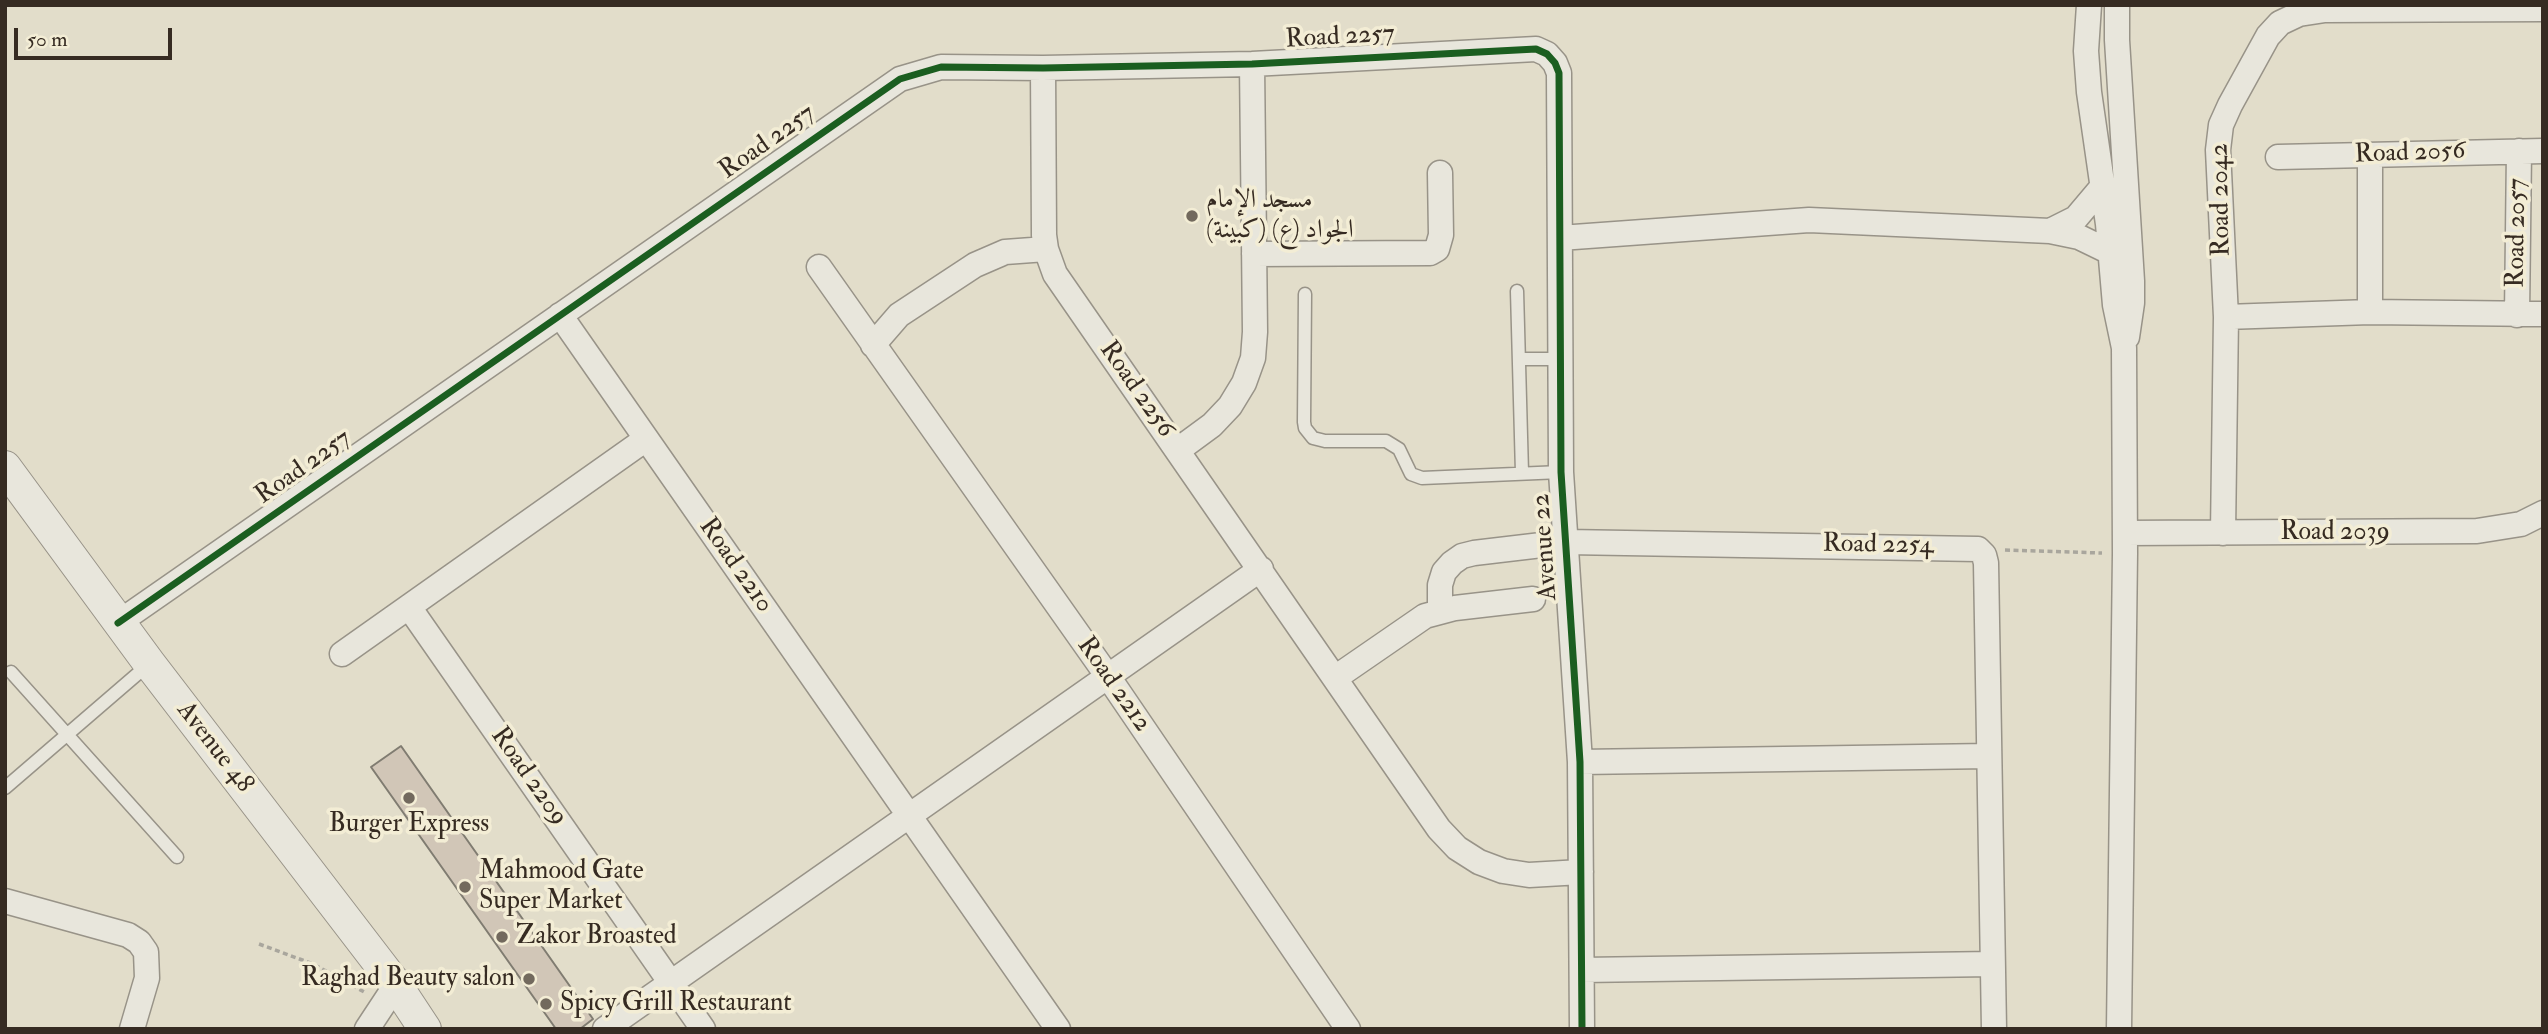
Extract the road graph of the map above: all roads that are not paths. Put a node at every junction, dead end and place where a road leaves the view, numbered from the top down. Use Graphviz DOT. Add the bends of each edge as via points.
graph roads {
  1 [pos="2088,5"];
  2 [pos="2117,5"];
  3 [pos="2543,9"];
  4 [pos="1555,63"];
  5 [pos="1252,64"];
  6 [pos="1043,68"];
  7 [pos="2531,151"];
  8 [pos="2370,156"];
  9 [pos="2278,157"];
  10 [pos="1440,173"];
  11 [pos="2104,187"];
  12 [pos="2050,230"];
  13 [pos="1560,238"];
  14 [pos="1046,249"];
  15 [pos="2112,253"];
  16 [pos="1254,254"];
  17 [pos="818,267"];
  18 [pos="1517,291"];
  19 [pos="1305,294"];
  20 [pos="2370,312"];
  21 [pos="2543,314"];
  22 [pos="559,315"];
  23 [pos="2517,315"];
  24 [pos="2225,317"];
  25 [pos="873,345"];
  26 [pos="2124,348"];
  27 [pos="1519,359"];
  28 [pos="1560,359"];
  29 [pos="646,439"];
  30 [pos="1178,450"];
  31 [pos="5,467"];
  32 [pos="1522,472"];
  33 [pos="1561,472"];
  34 [pos="2543,513"];
  35 [pos="2224,533"];
  36 [pos="1567,542"];
  37 [pos="2125,543"];
  38 [pos="1261,569"];
  39 [pos="1532,599"];
  40 [pos="410,607"];
  41 [pos="1440,611"];
  42 [pos="118,622"];
  43 [pos="342,654"];
  44 [pos="149,663"];
  45 [pos="11,672"];
  46 [pos="1109,678"];
  47 [pos="1335,678"];
  48 [pos="67,735"];
  49 [pos="1989,756"];
  50 [pos="1580,762"];
  51 [pos="5,788"];
  52 [pos="910,817"];
  53 [pos="177,857"];
  54 [pos="1581,872"];
  55 [pos="5,901"];
  56 [pos="1992,964"];
  57 [pos="1582,970"];
  58 [pos="671,983"];
  59 [pos="390,994"];
  60 [pos="132,1029"];
  61 [pos="367,1029"];
  62 [pos="425,1029"];
  63 [pos="605,1029"];
  64 [pos="703,1029"];
  65 [pos="1058,1029"];
  66 [pos="1348,1029"];
  67 [pos="1582,1029"];
  68 [pos="1994,1029"];
  69 [pos="2119,1029"];
  1 -- 11 [label="street" via="2089,92"];
  2 -- 26 [label="street" via="2132,292"];
  3 -- 24 [label="street, Road 2042" via="2325,10 2299,13 2280,23 2267,37 2221,125 2218,150"];
  4 -- 5 [label="street, Road 2257" via="1547,54 1523,48"];
  4 -- 13 [label="street, Avenue 22" via="1559,73"];
  5 -- 6 [label="street, Road 2257"];
  5 -- 16 [label="street, Road 2257"];
  6 -- 14 [label="street, Road 2256"];
  6 -- 22 [label="street, Road 2257" via="941,67 900,79"];
  7 -- 8 [label="street, Road 2056"];
  7 -- 23 [label="street, Road 2057"];
  8 -- 9 [label="street, Road 2056"];
  8 -- 20 [label="street"];
  10 -- 16 [label="street" via="1441,235 1437,249 1430,253"];
  11 -- 12 [label="street" via="2076,218"];
  11 -- 15 [label="street"];
  12 -- 13 [label="street" via="1809,220"];
  12 -- 15 [label="street" via="2079,237"];
  13 -- 28 [label="street, Avenue 22"];
  14 -- 25 [label="street" via="1005,252 975,265 899,315"];
  14 -- 30 [label="street, Road 2256" via="1055,274"];
  15 -- 26 [label="street" via="2115,305"];
  16 -- 30 [label="street, Road 2257" via="1253,358 1244,383 1212,425"];
  17 -- 25 [label="street, Road 2212"];
  18 -- 27 [label="lane"];
  19 -- 32 [label="lane" via="1304,422 1313,438 1325,442 1386,441 1399,449 1411,474 1422,478"];
  20 -- 23 [label="street, Road 2057"];
  20 -- 24 [label="street, Road 2057"];
  21 -- 23 [label="street, Road 2057"];
  22 -- 29 [label="street, Road 2210"];
  22 -- 42 [label="street, Road 2257"];
  24 -- 35 [label="street, Road 2042"];
  25 -- 46 [label="street, Road 2212"];
  26 -- 37 [label="street"];
  27 -- 28 [label="lane"];
  27 -- 32 [label="lane"];
  28 -- 33 [label="street, Avenue 22"];
  29 -- 40 [label="street"];
  29 -- 52 [label="street, Road 2210"];
  30 -- 38 [label="street, Road 2256"];
  31 -- 42 [label="street, Avenue 48"];
  32 -- 33 [label="lane"];
  33 -- 36 [label="street, Avenue 22"];
  34 -- 35 [label="street, Road 2039" via="2521,524 2477,531"];
  35 -- 37 [label="street, Road 2039"];
  36 -- 41 [label="street" via="1462,556 1444,572"];
  36 -- 49 [label="street, Road 2254" via="1978,549 1986,563"];
  36 -- 50 [label="street, Avenue 22"];
  37 -- 69 [label="street"];
  38 -- 46 [label="street"];
  38 -- 47 [label="street, Road 2256"];
  39 -- 41 [label="street"];
  40 -- 43 [label="street"];
  40 -- 58 [label="street, Road 2209"];
  41 -- 47 [label="street" via="1412,624"];
  42 -- 44 [label="street, Avenue 48"];
  44 -- 48 [label="lane"];
  44 -- 59 [label="street, Avenue 48"];
  45 -- 48 [label="lane"];
  46 -- 52 [label="street"];
  46 -- 66 [label="street, Road 2212"];
  47 -- 54 [label="street, Road 2256" via="1439,829 1457,848 1503,871"];
  48 -- 51 [label="lane"];
  48 -- 53 [label="lane"];
  49 -- 50 [label="street"];
  49 -- 56 [label="street"];
  50 -- 54 [label="street, Avenue 22"];
  52 -- 58 [label="street"];
  52 -- 65 [label="street, Road 2210"];
  54 -- 57 [label="street, Avenue 22"];
  55 -- 60 [label="street" via="139,942 146,951 147,978"];
  56 -- 57 [label="street"];
  56 -- 68 [label="street"];
  57 -- 67 [label="street, Avenue 22"];
  58 -- 63 [label="street"];
  58 -- 64 [label="street, Road 2209"];
  59 -- 61 [label="street"];
  59 -- 62 [label="street, Avenue 48"];
}
